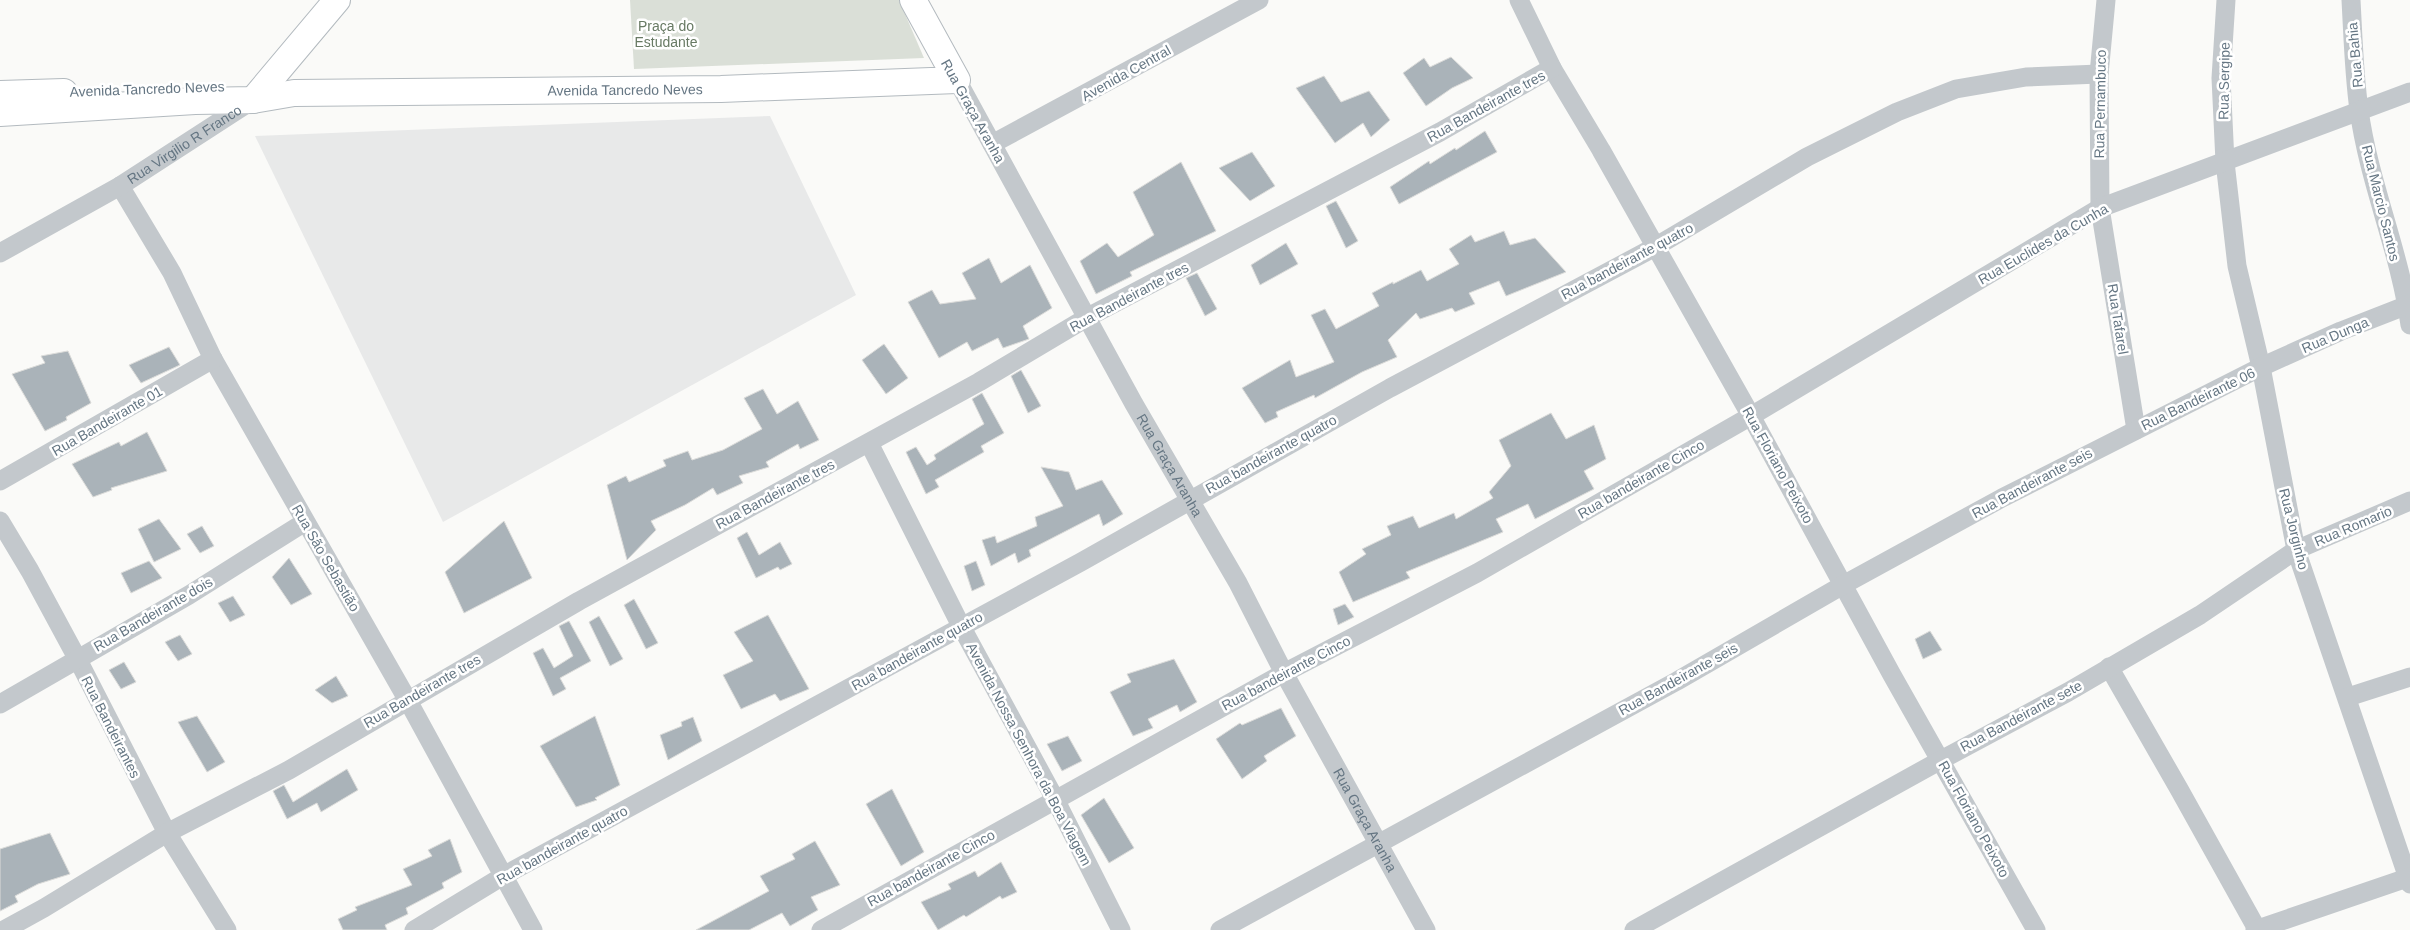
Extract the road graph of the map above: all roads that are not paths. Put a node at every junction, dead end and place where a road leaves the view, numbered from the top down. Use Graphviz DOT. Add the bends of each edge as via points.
graph roads {
  1 [pos="337,0"];
  2 [pos="913,0"];
  3 [pos="1259,0"];
  4 [pos="1519,0"];
  5 [pos="2106,0"];
  6 [pos="2226,0"];
  7 [pos="2351,0"];
  8 [pos="1552,68"];
  9 [pos="2099,74"];
  10 [pos="957,80"];
  11 [pos="2410,92"];
  12 [pos="260,93"];
  13 [pos="0,94"];
  14 [pos="2359,111"];
  15 [pos="0,113"];
  16 [pos="992,144"];
  17 [pos="2225,162"];
  18 [pos="120,186"];
  19 [pos="2100,208"];
  20 [pos="1655,247"];
  21 [pos="0,253"];
  22 [pos="2409,305"];
  23 [pos="1088,317"];
  24 [pos="2410,325"];
  25 [pos="213,359"];
  26 [pos="2261,368"];
  27 [pos="1752,416"];
  28 [pos="2136,430"];
  29 [pos="869,443"];
  30 [pos="0,481"];
  31 [pos="1189,500"];
  32 [pos="2410,502"];
  33 [pos="0,521"];
  34 [pos="305,522"];
  35 [pos="2296,550"];
  36 [pos="1844,585"];
  37 [pos="961,626"];
  38 [pos="77,658"];
  39 [pos="2109,668"];
  40 [pos="1284,673"];
  41 [pos="2410,677"];
  42 [pos="2348,697"];
  43 [pos="407,700"];
  44 [pos="0,704"];
  45 [pos="1940,760"];
  46 [pos="1055,799"];
  47 [pos="167,833"];
  48 [pos="1377,842"];
  49 [pos="503,876"];
  50 [pos="2409,879"];
  51 [pos="4,930"];
  52 [pos="227,930"];
  53 [pos="414,930"];
  54 [pos="533,930"];
  55 [pos="821,930"];
  56 [pos="1121,930"];
  57 [pos="1220,930"];
  58 [pos="1426,930"];
  59 [pos="1634,930"];
  60 [pos="2036,930"];
  61 [pos="2256,930"];
  1 -- 12 [label="main road, Rua Virgilio R Franco"];
  2 -- 10 [label="main road, Rua Graça Aranha"];
  3 -- 16 [label="street, Avenida Central"];
  4 -- 8 [label="street, Rua Floriano Peixoto"];
  5 -- 9 [label="street, Rua Pernambuco"];
  6 -- 17 [label="street, Rua Sergipe" via="2221,78"];
  7 -- 14 [label="street, Rua Bahia"];
  8 -- 20 [label="street, Rua Floriano Peixoto"];
  8 -- 23 [label="street, Rua Bandeirante tres" via="1440,132"];
  9 -- 19 [label="street, Rua Pernambuco"];
  9 -- 20 [label="street, Rua bandeirante quatro" via="2026,77 1948,92 1897,112 1807,157"];
  10 -- 12 [label="main road, Avenida Tancredo Neves" via="721,89"];
  10 -- 16 [label="street, Rua Graça Aranha"];
  11 -- 14 [label="street, Rua Euclides da Cunha"];
  12 -- 13 [label="main road, Avenida Tancredo Neves"];
  12 -- 15 [label="main road, Avenida Tancredo Neves" via="195,101"];
  12 -- 18 [label="street, Rua Virgilio R Franco"];
  14 -- 17 [label="street, Rua Euclides da Cunha"];
  14 -- 22 [label="street, Rua Marcio Santos" via="2380,204"];
  16 -- 23 [label="street, Rua Graça Aranha"];
  17 -- 19 [label="street, Rua Euclides da Cunha"];
  17 -- 26 [label="street, Rua Jorginho" via="2237,266"];
  18 -- 21 [label="street, Rua Virgilio R Franco"];
  18 -- 25 [label="street, Rua São Sebastião" via="172,273"];
  19 -- 27 [label="street, Rua Euclides da Cunha"];
  19 -- 28 [label="street, Rua Tafarel"];
  20 -- 27 [label="street, Rua Floriano Peixoto"];
  20 -- 31 [label="street, Rua bandeirante quatro" via="1390,388"];
  22 -- 24 [label="street, Rua Marcio Santos"];
  22 -- 26 [label="street, Rua Dunga" via="2341,331"];
  23 -- 29 [label="street, Rua Bandeirante tres"];
  23 -- 31 [label="street, Rua Graça Aranha"];
  25 -- 30 [label="street, Rua Bandeirante 01"];
  25 -- 34 [label="street, Rua São Sebastião"];
  26 -- 28 [label="street, Rua Bandeirante 06"];
  26 -- 35 [label="street, Rua Jorginho"];
  27 -- 36 [label="street, Rua Floriano Peixoto"];
  27 -- 40 [label="street, Rua bandeirante Cinco" via="1477,573"];
  28 -- 36 [label="street, Rua Bandeirante seis" via="2002,498"];
  29 -- 37 [label="street, Avenida Nossa Senhora da Boa Viagem"];
  29 -- 43 [label="street, Rua Bandeirante tres" via="579,600"];
  31 -- 37 [label="street, Rua bandeirante quatro"];
  31 -- 40 [label="street, Rua Graça Aranha" via="1238,583"];
  32 -- 35 [label="street, Rua Romario"];
  33 -- 38 [label="street, Rua Bandeirantes"];
  34 -- 38 [label="street, Rua Bandeirante dois" via="189,595"];
  34 -- 43 [label="street, Rua São Sebastião"];
  35 -- 39 [label="street, Rua Bandeirante sete" via="2200,614"];
  35 -- 42 [label="street, Rua Jorginho"];
  36 -- 45 [label="street, Rua Floriano Peixoto"];
  36 -- 48 [label="street, Rua Bandeirante seis" via="1669,686"];
  37 -- 46 [label="street, Avenida Nossa Senhora da Boa Viagem"];
  37 -- 49 [label="street, Rua bandeirante quatro"];
  38 -- 44 [label="street, Rua Bandeirante dois"];
  38 -- 47 [label="street, Rua Bandeirantes"];
  39 -- 45 [label="street, Rua Bandeirante sete"];
  39 -- 61 [label="street"];
  40 -- 46 [label="street, Rua bandeirante Cinco"];
  40 -- 48 [label="street, Rua Graça Aranha"];
  41 -- 42 [label="street"];
  42 -- 50 [label="street, Rua Jorginho"];
  43 -- 47 [label="street, Rua Bandeirante tres" via="289,770"];
  43 -- 49 [label="street, Rua São Sebastião"];
  45 -- 59 [label="street, Rua Bandeirante sete"];
  45 -- 60 [label="street, Rua Floriano Peixoto"];
  46 -- 55 [label="street, Rua bandeirante Cinco"];
  46 -- 56 [label="street, Avenida Nossa Senhora da Boa Viagem"];
  47 -- 51 [label="street, Rua Bandeirante tres"];
  47 -- 52 [label="street, Rua Bandeirantes"];
  48 -- 57 [label="street, Rua Bandeirante seis"];
  48 -- 58 [label="street, Rua Graça Aranha"];
  49 -- 53 [label="street, Rua bandeirante quatro"];
  49 -- 54 [label="street, Rua São Sebastião"];
  50 -- 61 [label="street"];
}
